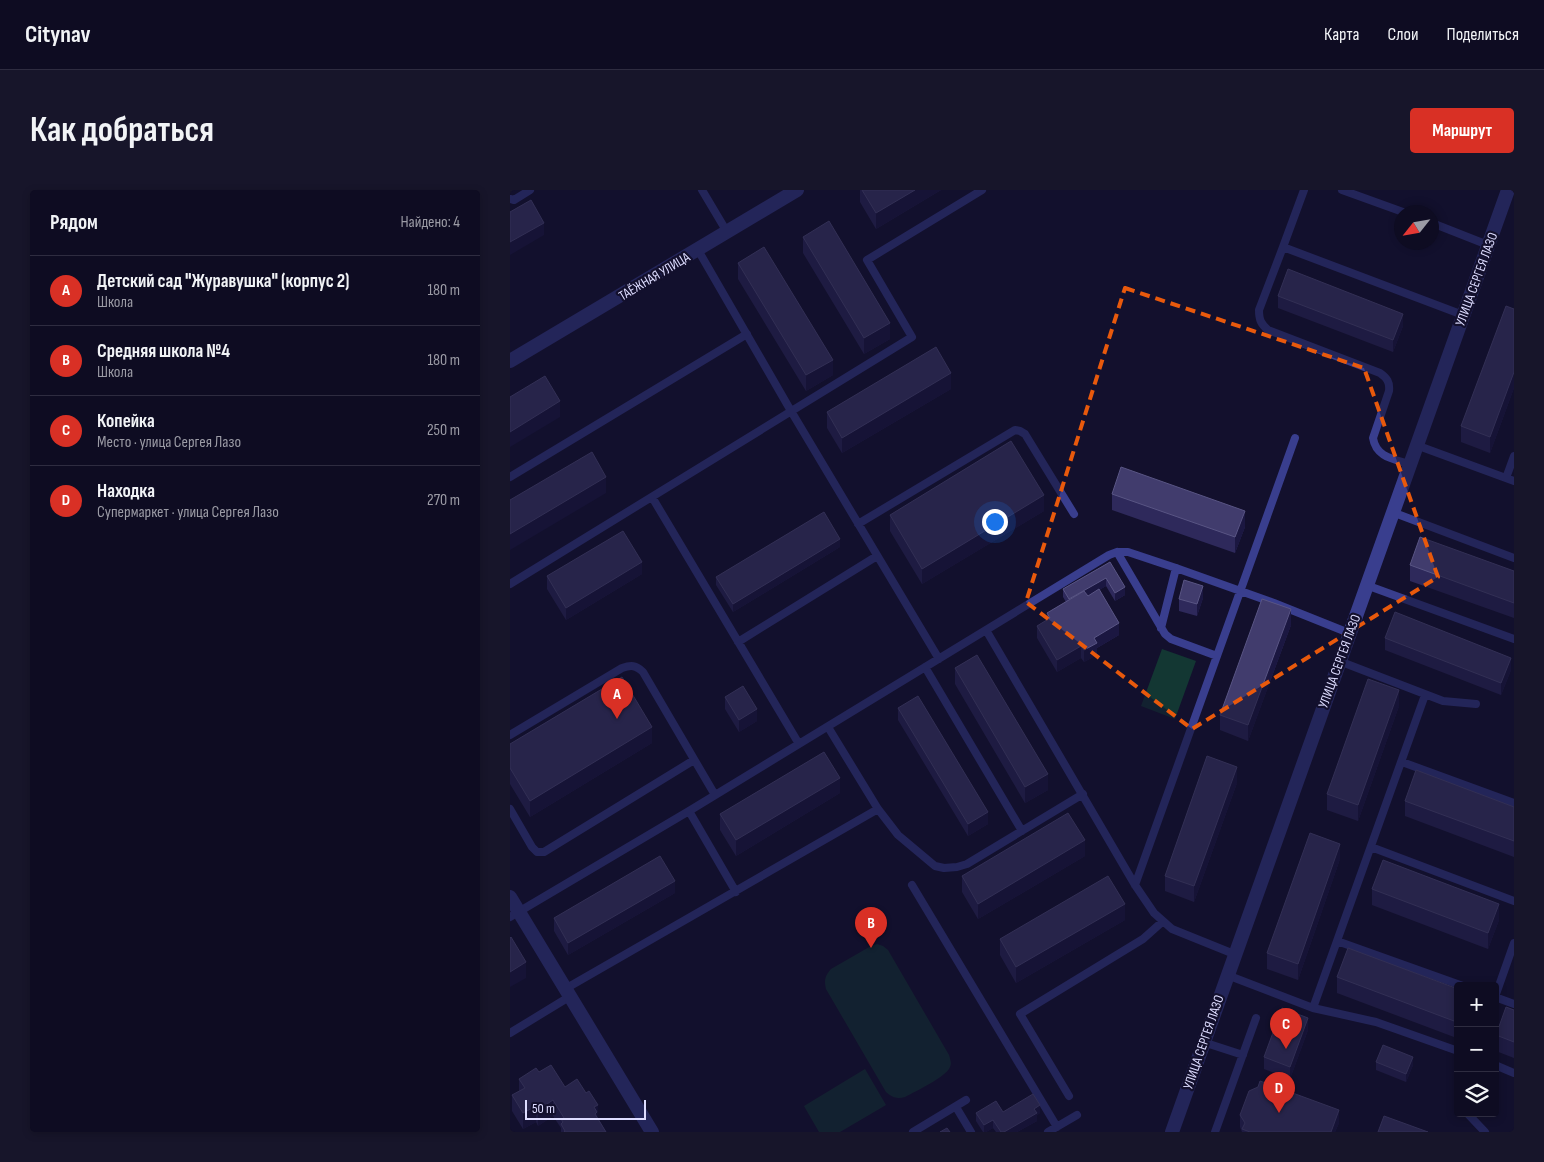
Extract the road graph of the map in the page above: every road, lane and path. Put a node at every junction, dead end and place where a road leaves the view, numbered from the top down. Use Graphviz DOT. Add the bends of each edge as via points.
graph roads {
  1 [pos="530,190"];
  2 [pos="702,190"];
  3 [pos="797,190"];
  4 [pos="982,190"];
  5 [pos="1304,190"];
  6 [pos="1342,190"];
  7 [pos="1508,190"];
  8 [pos="510,199"];
  9 [pos="1394,209"];
  10 [pos="1439,226"];
  11 [pos="727,232"];
  12 [pos="1488,245"];
  13 [pos="1283,247"];
  14 [pos="698,250"];
  15 [pos="1463,315"];
  16 [pos="747,334"];
  17 [pos="510,361"];
  18 [pos="791,410"];
  19 [pos="1295,438"];
  20 [pos="1416,445"];
  21 [pos="1514,456"];
  22 [pos="1409,464"];
  23 [pos="510,477"];
  24 [pos="1510,480"];
  25 [pos="652,497"];
  26 [pos="1392,512"];
  27 [pos="1074,514"];
  28 [pos="858,524"];
  29 [pos="1117,552"];
  30 [pos="877,556"];
  31 [pos="1514,558"];
  32 [pos="1176,568"];
  33 [pos="510,584"];
  34 [pos="1366,585"];
  35 [pos="1240,590"];
  36 [pos="1161,628"];
  37 [pos="986,630"];
  38 [pos="1349,633"];
  39 [pos="1514,639"];
  40 [pos="738,642"];
  41 [pos="1217,656"];
  42 [pos="939,659"];
  43 [pos="1339,661"];
  44 [pos="925,667"];
  45 [pos="1425,695"];
  46 [pos="1476,704"];
  47 [pos="828,727"];
  48 [pos="510,735"];
  49 [pos="799,744"];
  50 [pos="694,760"];
  51 [pos="1402,762"];
  52 [pos="1082,794"];
  53 [pos="715,795"];
  54 [pos="1514,803"];
  55 [pos="510,809"];
  56 [pos="878,809"];
  57 [pos="689,811"];
  58 [pos="1022,831"];
  59 [pos="1371,847"];
  60 [pos="1135,884"];
  61 [pos="912,885"];
  62 [pos="736,892"];
  63 [pos="510,897"];
  64 [pos="1514,901"];
  65 [pos="514,915"];
  66 [pos="1162,922"];
  67 [pos="1338,941"];
  68 [pos="1514,943"];
  69 [pos="1234,954"];
  70 [pos="1227,975"];
  71 [pos="1454,983"];
  72 [pos="1499,986"];
  73 [pos="567,993"];
  74 [pos="1499,998"];
  75 [pos="1514,1004"];
  76 [pos="1313,1008"];
  77 [pos="1256,1018"];
  78 [pos="510,1034"];
  79 [pos="1203,1042"];
  80 [pos="1454,1050"];
  81 [pos="1243,1056"];
  82 [pos="1499,1066"];
  83 [pos="1514,1072"];
  84 [pos="1069,1096"];
  85 [pos="966,1100"];
  86 [pos="956,1107"];
  87 [pos="1077,1115"];
  88 [pos="1471,1117"];
  89 [pos="1057,1126"];
  90 [pos="652,1132"];
  91 [pos="913,1132"];
  92 [pos="971,1132"];
  93 [pos="1048,1132"];
  94 [pos="1172,1132"];
  95 [pos="1215,1132"];
  96 [pos="1485,1132"];
  1 -- 8 [label="lane" via="514,200"];
  2 -- 11 [label="lane"];
  3 -- 11 [label="street, ТАЁЖНАЯ УЛИЦА"];
  4 -- 18 [label="lane" via="866,260 912,337"];
  5 -- 13 [label="lane"];
  6 -- 9 [label="lane"];
  7 -- 12 [label="street, УЛИЦА СЕРГЕЯ ЛАЗО"];
  10 -- 12 [label="lane"];
  11 -- 14 [label="street, ТАЁЖНАЯ УЛИЦА"];
  12 -- 15 [label="street, УЛИЦА СЕРГЕЯ ЛАЗО"];
  13 -- 15 [label="lane"];
  13 -- 22 [label="lane" via="1259,310 1262,325 1386,377 1389,391 1373,438 1374,446 1383,455"];
  14 -- 16 [label="lane"];
  14 -- 17 [label="street, ТАЁЖНАЯ УЛИЦА"];
  15 -- 20 [label="street, УЛИЦА СЕРГЕЯ ЛАЗО"];
  16 -- 18 [label="lane"];
  16 -- 23 [label="lane"];
  18 -- 25 [label="lane"];
  18 -- 28 [label="lane"];
  19 -- 35 [label="lane"];
  20 -- 22 [label="street, УЛИЦА СЕРГЕЯ ЛАЗО"];
  20 -- 24 [label="lane"];
  21 -- 24 [label="lane"];
  22 -- 26 [label="street, УЛИЦА СЕРГЕЯ ЛАЗО"];
  25 -- 33 [label="lane"];
  25 -- 40 [label="lane"];
  26 -- 31 [label="lane"];
  26 -- 34 [label="street, УЛИЦА СЕРГЕЯ ЛАЗО"];
  27 -- 28 [label="lane" via="1025,434 1015,430"];
  28 -- 30 [label="lane"];
  29 -- 32 [label="lane" via="1128,552"];
  29 -- 36 [label="lane"];
  29 -- 37 [label="lane"];
  30 -- 40 [label="lane"];
  30 -- 42 [label="lane"];
  32 -- 35 [label="lane"];
  32 -- 36 [label="lane"];
  34 -- 38 [label="street, УЛИЦА СЕРГЕЯ ЛАЗО"];
  34 -- 39 [label="lane"];
  35 -- 38 [label="lane"];
  35 -- 41 [label="lane"];
  36 -- 41 [label="lane" via="1171,639"];
  37 -- 42 [label="lane"];
  37 -- 52 [label="lane"];
  38 -- 43 [label="street, УЛИЦА СЕРГЕЯ ЛАЗО"];
  40 -- 49 [label="lane"];
  41 -- 60 [label="lane"];
  42 -- 44 [label="lane"];
  43 -- 45 [label="lane"];
  43 -- 69 [label="street, УЛИЦА СЕРГЕЯ ЛАЗО"];
  44 -- 47 [label="lane"];
  44 -- 58 [label="lane"];
  45 -- 46 [label="lane" via="1444,701"];
  45 -- 51 [label="lane"];
  47 -- 49 [label="lane"];
  47 -- 56 [label="lane"];
  48 -- 50 [label="lane" via="631,665 643,672"];
  49 -- 53 [label="lane"];
  50 -- 53 [label="lane"];
  50 -- 55 [label="lane" via="544,852 537,852 532,847"];
  51 -- 54 [label="lane"];
  51 -- 59 [label="lane"];
  52 -- 58 [label="lane"];
  52 -- 60 [label="lane"];
  53 -- 57 [label="lane"];
  56 -- 58 [label="lane" via="898,836 923,858 944,868 967,864"];
  56 -- 62 [label="lane"];
  57 -- 62 [label="lane"];
  57 -- 65 [label="lane"];
  59 -- 64 [label="lane"];
  59 -- 67 [label="lane"];
  60 -- 66 [label="lane"];
  61 -- 89 [label="lane"];
  62 -- 73 [label="lane"];
  63 -- 65 [label="street"];
  65 -- 73 [label="street"];
  66 -- 69 [label="lane" via="1194,939"];
  66 -- 84 [label="lane" via="1143,939 1020,1014"];
  67 -- 71 [label="lane"];
  67 -- 76 [label="lane"];
  68 -- 72 [label="lane"];
  69 -- 70 [label="street, УЛИЦА СЕРГЕЯ ЛАЗО"];
  70 -- 76 [label="lane"];
  70 -- 79 [label="street, УЛИЦА СЕРГЕЯ ЛАЗО"];
  73 -- 78 [label="lane"];
  73 -- 90 [label="street"];
  74 -- 75 [label="lane"];
  76 -- 80 [label="lane" via="1376,1022"];
  77 -- 81 [label="lane"];
  79 -- 81 [label="lane"];
  79 -- 94 [label="street, УЛИЦА СЕРГЕЯ ЛАЗО"];
  81 -- 95 [label="lane"];
  82 -- 83 [label="lane"];
  85 -- 86 [label="lane"];
  86 -- 91 [label="lane"];
  86 -- 92 [label="lane"];
  87 -- 89 [label="lane"];
  88 -- 96 [label="lane"];
  89 -- 93 [label="lane"];
}
